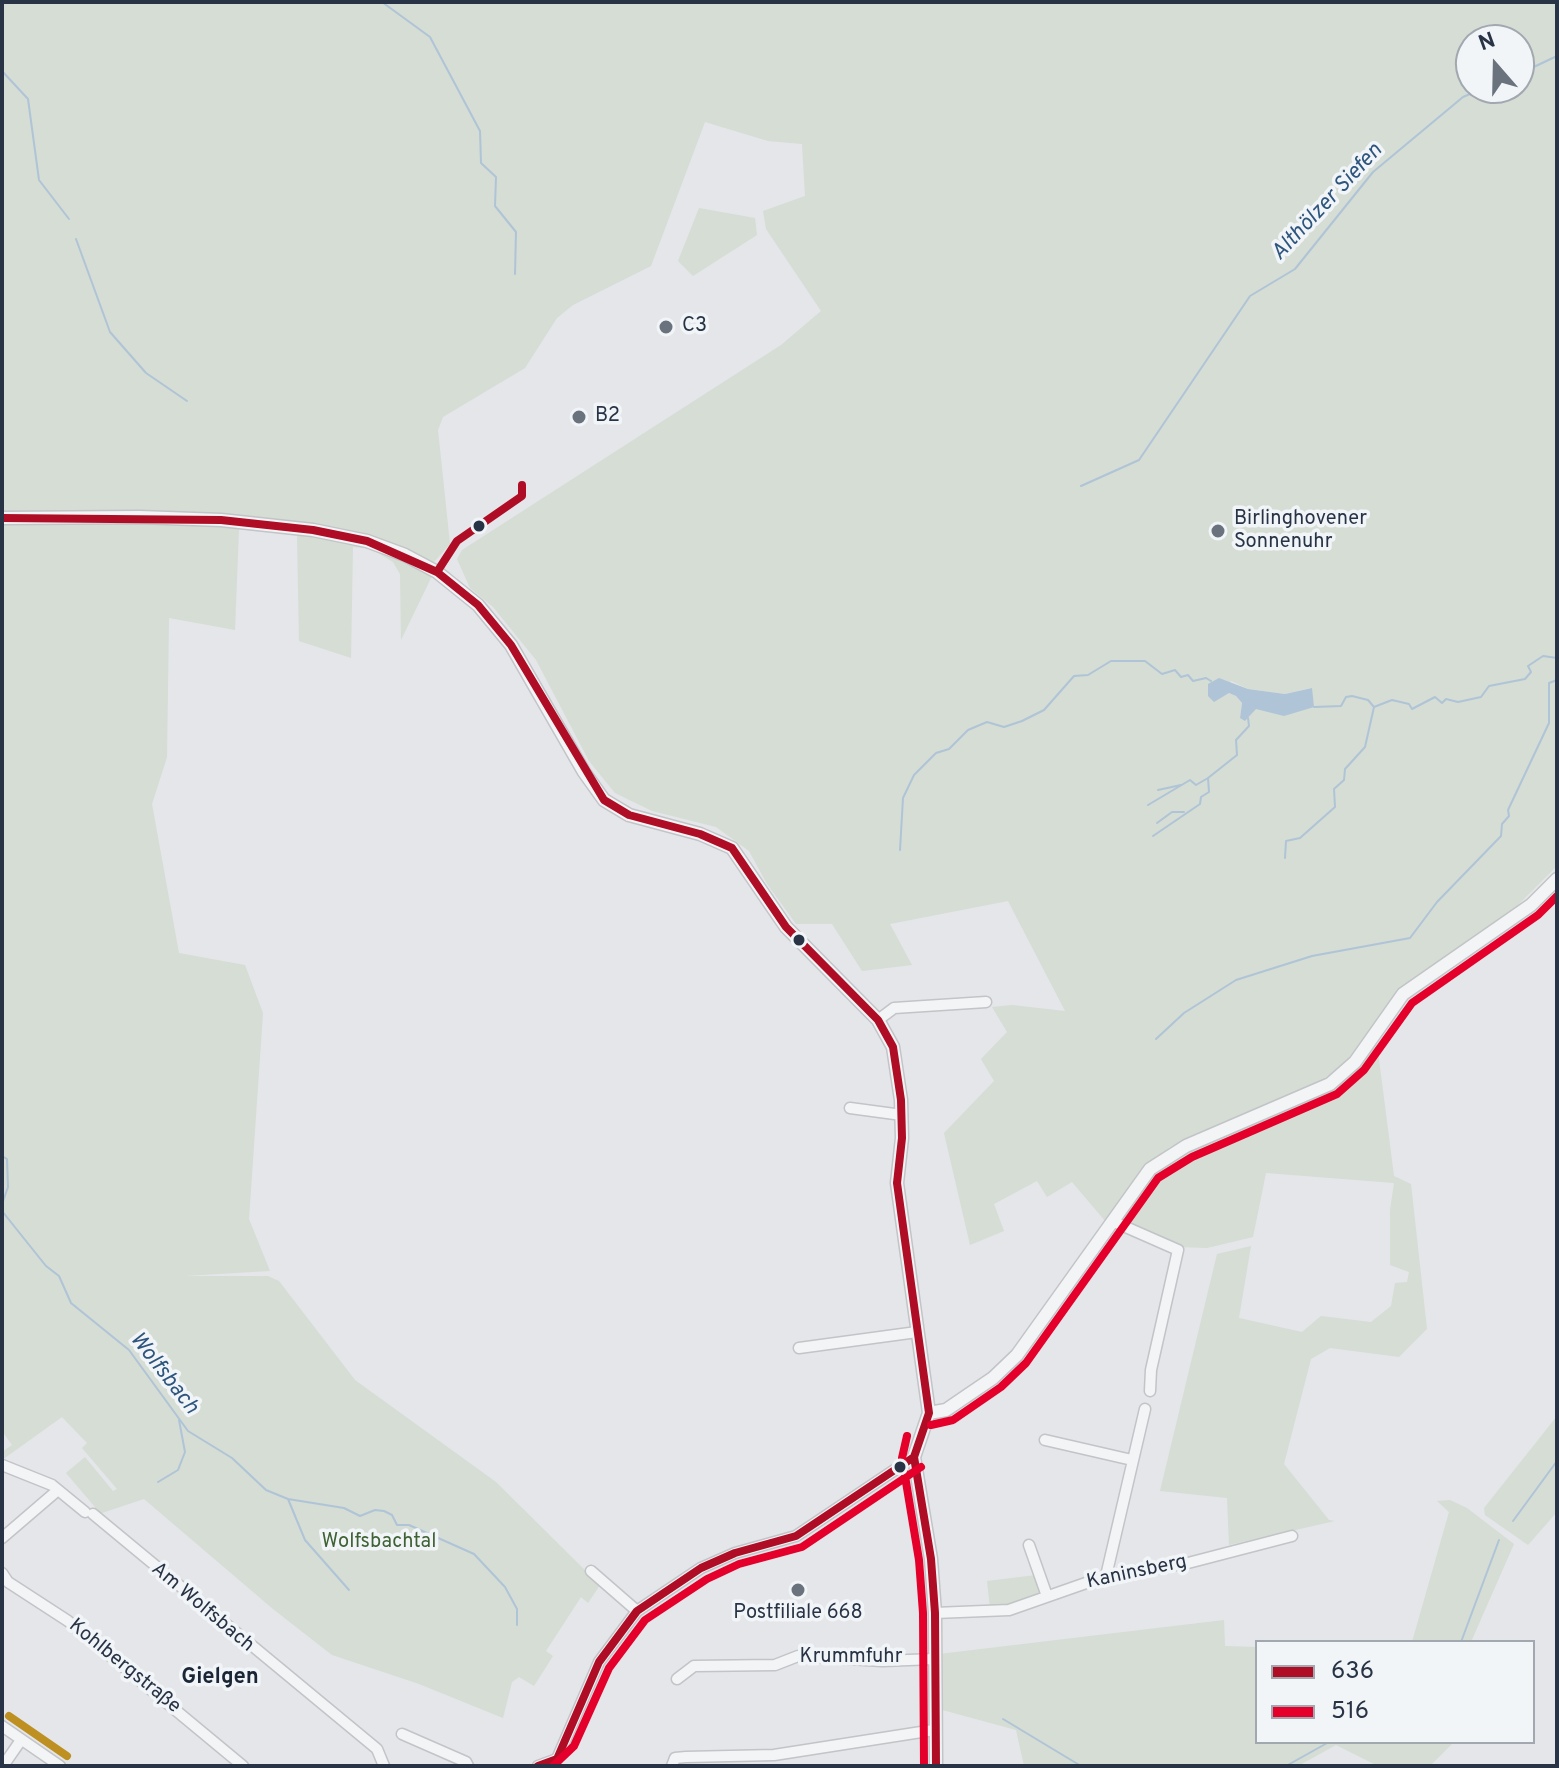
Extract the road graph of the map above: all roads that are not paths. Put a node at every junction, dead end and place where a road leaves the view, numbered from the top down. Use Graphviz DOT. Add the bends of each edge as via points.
graph roads {
  1 [pos="2,518"];
  2 [pos="1557,879"];
  3 [pos="986,1002"];
  4 [pos="878,1020"];
  5 [pos="850,1108"];
  6 [pos="902,1115"];
  7 [pos="1113,1219"];
  8 [pos="917,1332"];
  9 [pos="799,1348"];
  10 [pos="1150,1391"];
  11 [pos="1145,1409"];
  12 [pos="929,1413"];
  13 [pos="1045,1440"];
  14 [pos="914,1457"];
  15 [pos="1132,1460"];
  16 [pos="2,1465"];
  17 [pos="58,1490"];
  18 [pos="1292,1536"];
  19 [pos="2,1538"];
  20 [pos="1029,1545"];
  21 [pos="591,1571"];
  22 [pos="2,1573"];
  23 [pos="1106,1576"];
  24 [pos="1047,1596"];
  25 [pos="637,1611"];
  26 [pos="935,1613"];
  27 [pos="935,1659"];
  28 [pos="677,1679"];
  29 [pos="2,1726"];
  30 [pos="934,1730"];
  31 [pos="402,1734"];
  32 [pos="21,1740"];
  33 [pos="558,1762"];
  34 [pos="3,1766"];
  35 [pos="60,1766"];
  36 [pos="243,1766"];
  37 [pos="384,1766"];
  38 [pos="468,1766"];
  39 [pos="538,1766"];
  40 [pos="672,1766"];
  41 [pos="936,1766"];
  1 -- 4 [label="street" via="152,517 313,530 367,541 437,572 478,605 511,645 604,800 629,815 727,844 740,855 786,927"];
  2 -- 7 [label="street" via="1531,905 1403,994 1344,1074 1165,1156"];
  3 -- 4 [label="street" via="894,1008"];
  4 -- 6 [label="street" via="893,1047"];
  5 -- 6 [label="street"];
  6 -- 8 [label="street" via="897,1183"];
  7 -- 10 [label="street" via="1178,1250"];
  7 -- 12 [label="street" via="1017,1355 946,1410"];
  8 -- 9 [label="street"];
  8 -- 12 [label="street"];
  11 -- 15 [label="street"];
  12 -- 14 [label="street"];
  13 -- 15 [label="street"];
  14 -- 25 [label="street" via="796,1536 701,1568"];
  14 -- 26 [label="street"];
  15 -- 23 [label="street"];
  16 -- 17 [label="street, Am Wolfsbach"];
  17 -- 19 [label="street"];
  17 -- 37 [label="street, Am Wolfsbach" via="377,1749"];
  18 -- 23 [label="street, Kaninsberg" via="1188,1563"];
  20 -- 24 [label="street"];
  21 -- 25 [label="street"];
  22 -- 36 [label="street, Kohlbergstraße"];
  23 -- 24 [label="street, Kaninsberg"];
  24 -- 26 [label="street, Kaninsberg" via="1009,1610"];
  25 -- 33 [label="street" via="599,1662"];
  26 -- 27 [label="street"];
  27 -- 28 [label="street, Krummfuhr" via="798,1656 775,1665 694,1666"];
  27 -- 30 [label="street"];
  29 -- 32 [label="street"];
  30 -- 40 [label="street" via="774,1755 675,1758"];
  30 -- 41 [label="street"];
  31 -- 38 [label="street"];
  32 -- 34 [label="street"];
  32 -- 35 [label="street"];
  33 -- 39 [label="street"];
}
